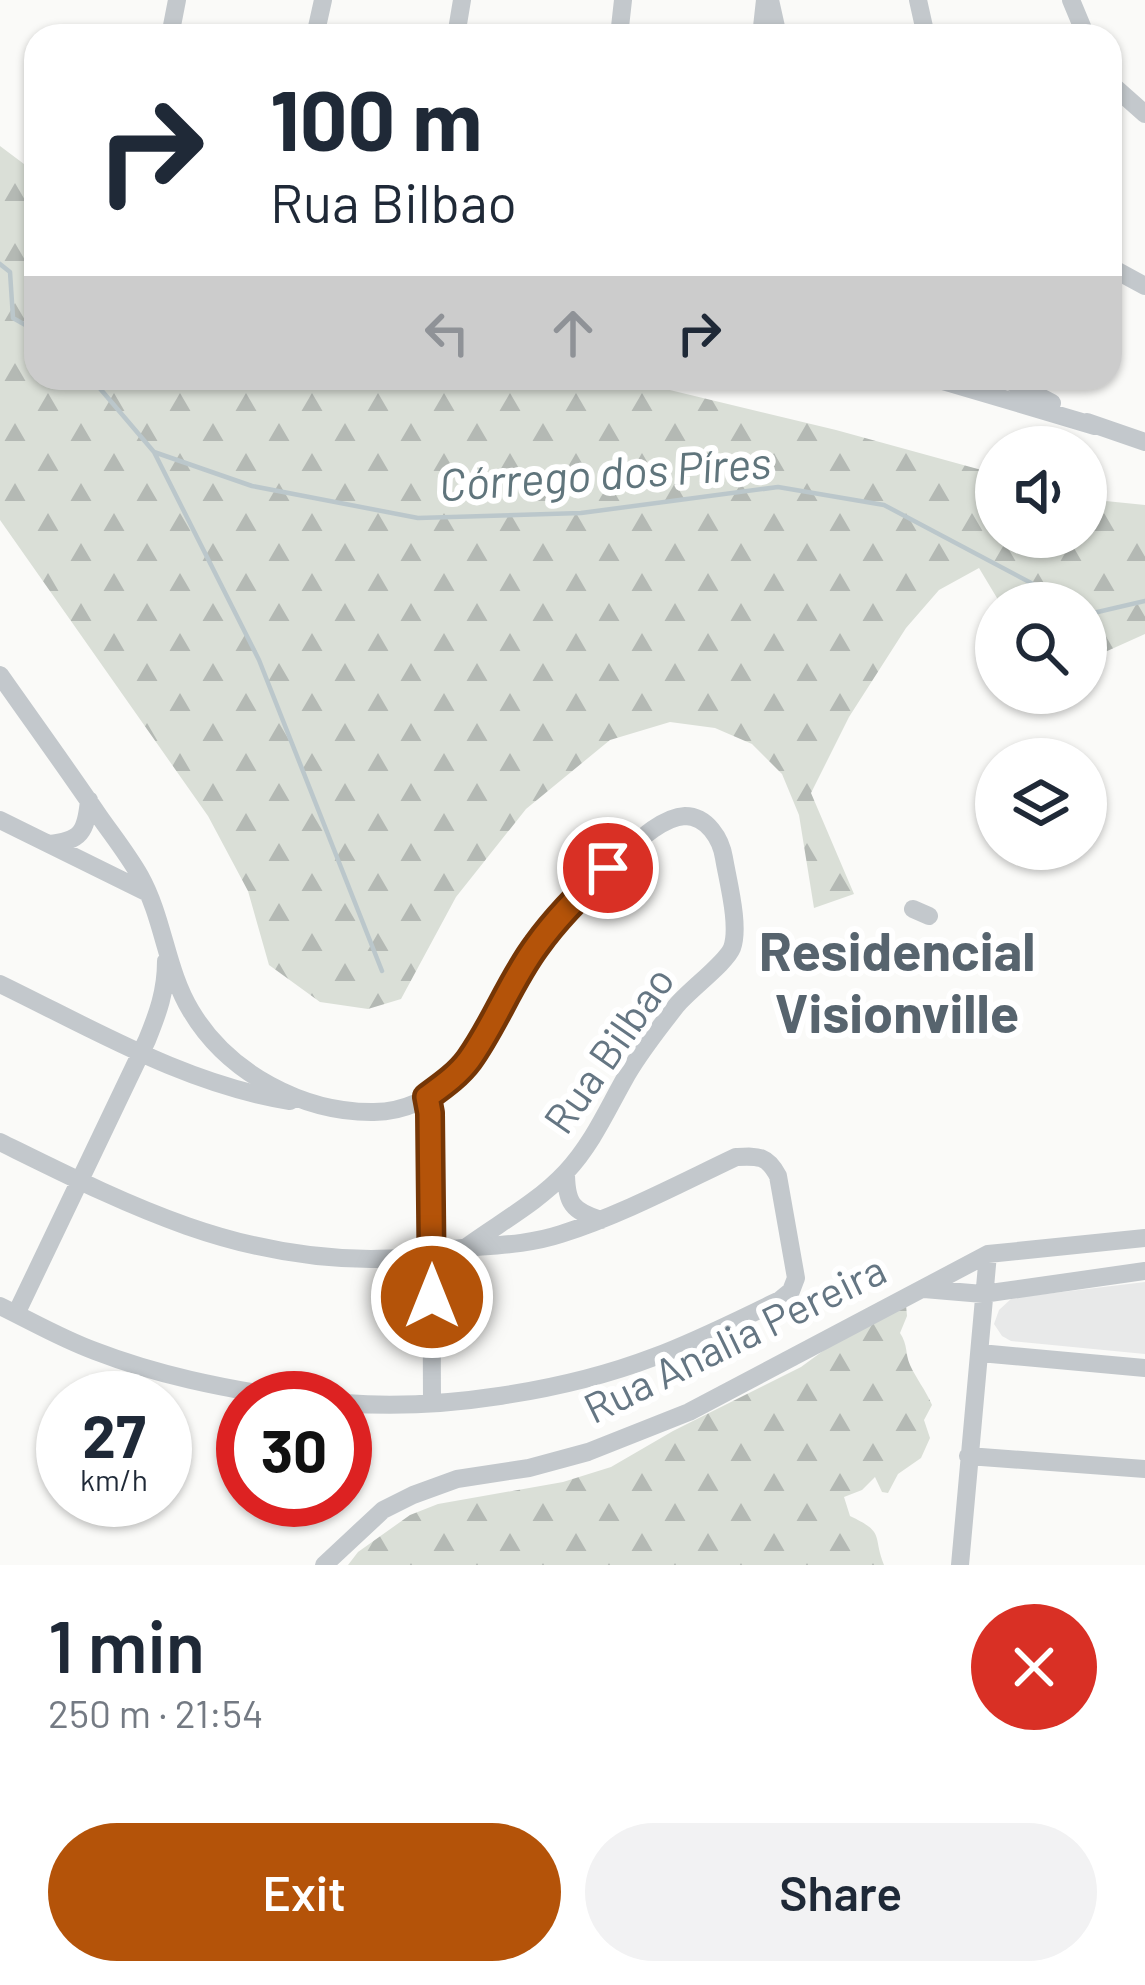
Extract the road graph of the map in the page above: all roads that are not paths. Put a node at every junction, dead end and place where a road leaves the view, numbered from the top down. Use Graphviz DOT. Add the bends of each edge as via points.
graph roads {
  1 [pos="1122,94"];
  2 [pos="1145,114"];
  3 [pos="974,390"];
  4 [pos="1027,390"];
  5 [pos="1095,426"];
  6 [pos="1107,430"];
  7 [pos="1145,442"];
  8 [pos="0,675"];
  9 [pos="89,800"];
  10 [pos="0,820"];
  11 [pos="49,844"];
  12 [pos="148,893"];
  13 [pos="166,944"];
  14 [pos="0,984"];
  15 [pos="161,1007"];
  16 [pos="190,1010"];
  17 [pos="142,1053"];
  18 [pos="232,1060"];
  19 [pos="210,1082"];
  20 [pos="427,1097"];
  21 [pos="313,1105"];
  22 [pos="0,1142"];
  23 [pos="566,1172"];
  24 [pos="80,1181"];
  25 [pos="601,1220"];
  26 [pos="1145,1238"];
  27 [pos="465,1248"];
  28 [pos="432,1253"];
  29 [pos="988,1254"];
  30 [pos="1145,1271"];
  31 [pos="920,1288"];
  32 [pos="983,1294"];
  33 [pos="8,1310"];
  34 [pos="980,1353"];
  35 [pos="1145,1368"];
  36 [pos="216,1386"];
  37 [pos="372,1403"];
  38 [pos="432,1403"];
  39 [pos="968,1456"];
  40 [pos="1145,1469"];
  41 [pos="324,1565"];
  42 [pos="960,1565"];
  1 -- 2 [label="street"];
  3 -- 5 [label="street"];
  4 -- 5 [label="street"];
  6 -- 7 [label="street"];
  8 -- 9 [label="street, Rua Bilbao"];
  9 -- 11 [label="street" via="79,835"];
  9 -- 12 [label="street, Rua Bilbao"];
  10 -- 11 [label="street"];
  11 -- 12 [label="street"];
  12 -- 13 [label="street, Rua Bilbao"];
  13 -- 15 [label="street"];
  13 -- 16 [label="street, Rua Bilbao"];
  14 -- 17 [label="street"];
  15 -- 16 [label="street"];
  15 -- 17 [label="street"];
  16 -- 18 [label="street, Rua Bilbao"];
  17 -- 19 [label="street"];
  17 -- 24 [label="street"];
  18 -- 19 [label="street" via="226,1078"];
  18 -- 21 [label="street, Rua Bilbao"];
  19 -- 21 [label="street"];
  20 -- 21 [label="street, Rua Bilbao" via="376,1113"];
  20 -- 23 [label="street, Rua Bilbao" via="469,1061 536,946 580,894 668,821 706,823 723,850 734,943 655,1034"];
  20 -- 28 [label="street"];
  22 -- 24 [label="street"];
  23 -- 25 [label="street" via="566,1191 580,1214"];
  23 -- 27 [label="street, Rua Bilbao"];
  24 -- 28 [label="street" via="255,1247 371,1258"];
  24 -- 33 [label="street"];
  25 -- 27 [label="street" via="512,1246"];
  25 -- 38 [label="street" via="736,1157 758,1156 778,1176 796,1278 780,1300 650,1359 589,1378"];
  26 -- 29 [label="street"];
  27 -- 28 [label="street"];
  28 -- 38 [label="street"];
  29 -- 31 [label="street, Rua Analia Pereira"];
  29 -- 32 [label="street"];
  30 -- 32 [label="street, Rua Analia Pereira"];
  31 -- 32 [label="street, Rua Analia Pereira"];
  31 -- 41 [label="street, Rua Analia Pereira" via="689,1412 588,1452 412,1495 383,1510"];
  32 -- 34 [label="street"];
  33 -- 36 [label="street" via="92,1350"];
  34 -- 35 [label="street"];
  34 -- 39 [label="street"];
  37 -- 38 [label="street"];
  39 -- 40 [label="street"];
  39 -- 42 [label="street"];
}
